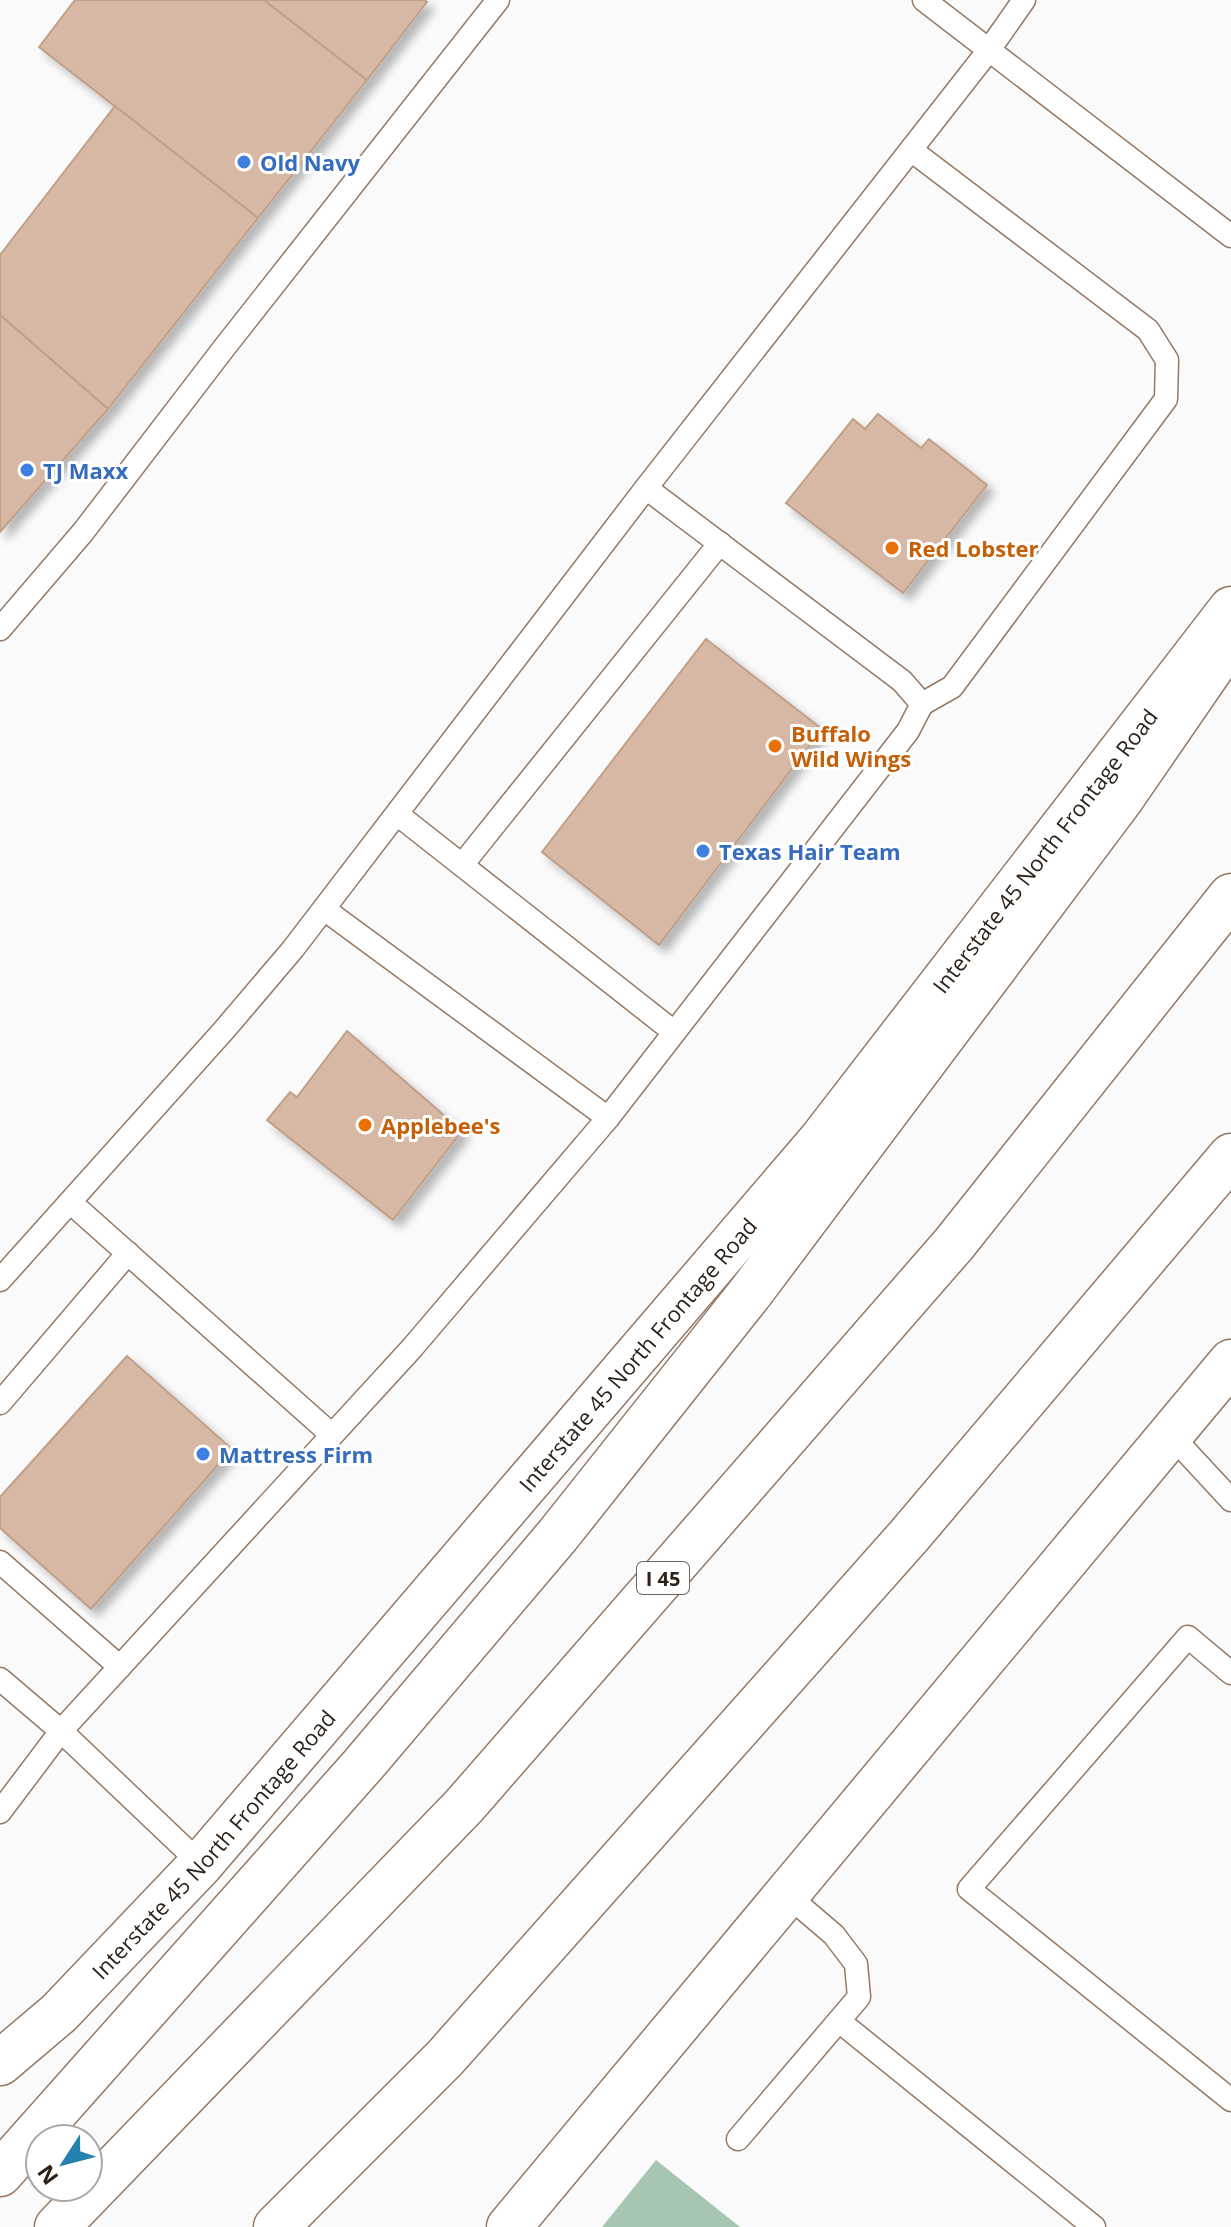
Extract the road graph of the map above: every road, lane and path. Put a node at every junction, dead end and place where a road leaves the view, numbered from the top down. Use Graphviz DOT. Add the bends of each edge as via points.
graph roads {
  1 [pos="498,0"];
  2 [pos="924,0"];
  3 [pos="1024,0"];
  4 [pos="989,50"];
  5 [pos="911,150"];
  6 [pos="1231,236"];
  7 [pos="646,488"];
  8 [pos="720,543"];
  9 [pos="1231,609"];
  10 [pos="0,629"];
  11 [pos="1231,639"];
  12 [pos="922,704"];
  13 [pos="397,814"];
  14 [pos="462,865"];
  15 [pos="1231,896"];
  16 [pos="324,909"];
  17 [pos="674,1032"];
  18 [pos="608,1118"];
  19 [pos="1231,1156"];
  20 [pos="70,1202"];
  21 [pos="128,1253"];
  22 [pos="0,1280"];
  23 [pos="1231,1362"];
  24 [pos="0,1403"];
  25 [pos="1169,1433"];
  26 [pos="332,1435"];
  27 [pos="1231,1500"];
  28 [pos="0,1562"];
  29 [pos="120,1667"];
  30 [pos="1231,1673"];
  31 [pos="0,1679"];
  32 [pos="61,1731"];
  33 [pos="0,1810"];
  34 [pos="201,1864"];
  35 [pos="786,1894"];
  36 [pos="839,2021"];
  37 [pos="0,2063"];
  38 [pos="1231,2100"];
  39 [pos="738,2139"];
  40 [pos="0,2174"];
  41 [pos="57,2227"];
  42 [pos="276,2227"];
  43 [pos="509,2227"];
  44 [pos="1094,2227"];
  1 -- 10 [label="lane" via="83,532"];
  2 -- 4 [label="lane"];
  3 -- 4 [label="lane"];
  4 -- 5 [label="lane"];
  4 -- 6 [label="lane"];
  5 -- 7 [label="lane"];
  5 -- 12 [label="lane" via="1148,330 1167,360 1166,399 952,687"];
  7 -- 8 [label="lane"];
  7 -- 13 [label="lane"];
  8 -- 12 [label="lane" via="902,681"];
  8 -- 14 [label="lane"];
  9 -- 34 [label="main road, Interstate 45 North Frontage Road" via="821,1140"];
  11 -- 40 [label="main road" via="1121,799 770,1267 558,1535 363,1765"];
  12 -- 17 [label="lane" via="908,731"];
  13 -- 14 [label="lane"];
  13 -- 16 [label="lane"];
  14 -- 17 [label="lane"];
  15 -- 41 [label="main road, I 45" via="954,1244 464,1806"];
  16 -- 18 [label="lane"];
  16 -- 20 [label="lane"];
  17 -- 18 [label="lane"];
  18 -- 26 [label="lane"];
  19 -- 42 [label="main road" via="908,1537 455,2046"];
  20 -- 21 [label="lane"];
  20 -- 22 [label="lane"];
  21 -- 24 [label="lane"];
  21 -- 26 [label="lane"];
  23 -- 25 [label="main road"];
  25 -- 27 [label="lane"];
  25 -- 35 [label="main road"];
  26 -- 29 [label="lane"];
  28 -- 29 [label="lane"];
  29 -- 32 [label="lane"];
  30 -- 38 [label="lane" via="1188,1637 969,1889"];
  31 -- 32 [label="lane"];
  32 -- 33 [label="lane"];
  32 -- 34 [label="lane"];
  34 -- 37 [label="main road, Interstate 45 North Frontage Road" via="59,2013"];
  35 -- 36 [label="lane" via="834,1935 856,1964 859,1997"];
  35 -- 43 [label="main road"];
  36 -- 39 [label="lane"];
  36 -- 44 [label="lane"];
}
